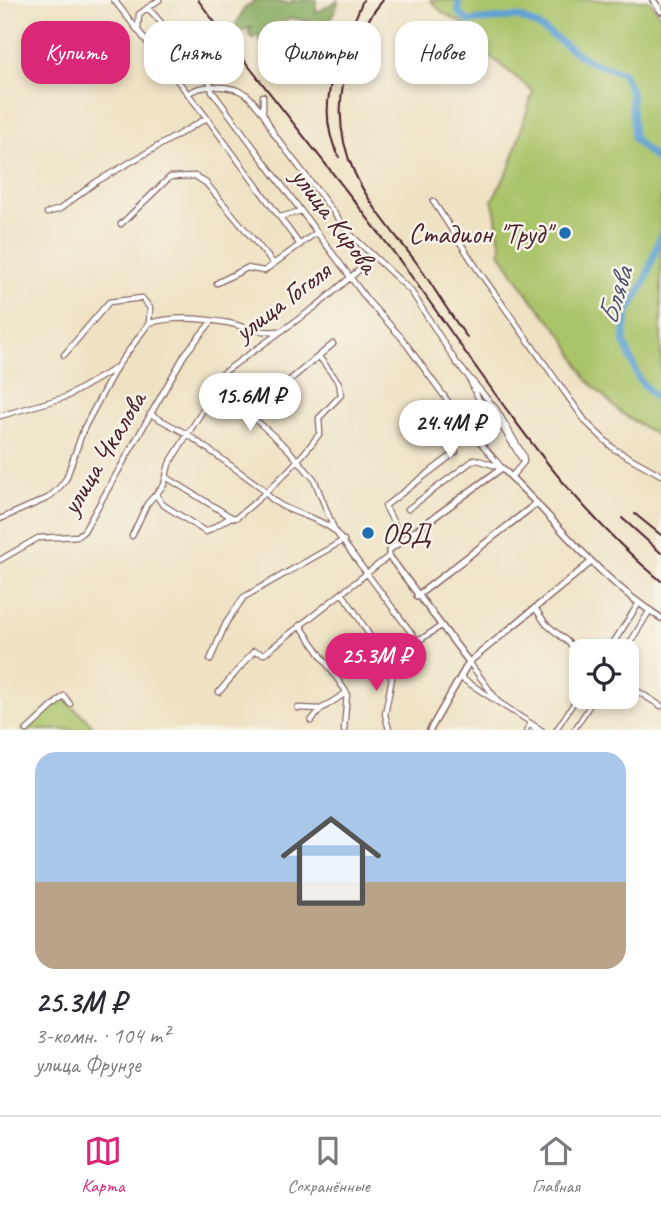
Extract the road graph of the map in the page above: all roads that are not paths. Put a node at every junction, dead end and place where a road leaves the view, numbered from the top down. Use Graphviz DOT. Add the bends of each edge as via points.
graph roads {
  1 [pos="114,0"];
  2 [pos="159,0"];
  3 [pos="653,0"];
  4 [pos="147,8"];
  5 [pos="661,11"];
  6 [pos="139,33"];
  7 [pos="210,85"];
  8 [pos="188,94"];
  9 [pos="263,96"];
  10 [pos="263,113"];
  11 [pos="206,118"];
  12 [pos="433,201"];
  13 [pos="298,212"];
  14 [pos="47,213"];
  15 [pos="280,217"];
  16 [pos="121,224"];
  17 [pos="317,232"];
  18 [pos="300,245"];
  19 [pos="370,255"];
  20 [pos="274,264"];
  21 [pos="351,276"];
  22 [pos="217,283"];
  23 [pos="211,322"];
  24 [pos="149,323"];
  25 [pos="281,330"];
  26 [pos="333,344"];
  27 [pos="64,355"];
  28 [pos="320,358"];
  29 [pos="116,368"];
  30 [pos="218,386"];
  31 [pos="150,414"];
  32 [pos="248,415"];
  33 [pos="0,416"];
  34 [pos="187,434"];
  35 [pos="456,452"];
  36 [pos="300,462"];
  37 [pos="502,468"];
  38 [pos="661,475"];
  39 [pos="166,477"];
  40 [pos="511,477"];
  41 [pos="266,494"];
  42 [pos="157,496"];
  43 [pos="537,503"];
  44 [pos="408,509"];
  45 [pos="231,517"];
  46 [pos="0,519"];
  47 [pos="335,531"];
  48 [pos="132,536"];
  49 [pos="344,540"];
  50 [pos="403,542"];
  51 [pos="389,556"];
  52 [pos="0,560"];
  53 [pos="590,563"];
  54 [pos="368,573"];
  55 [pos="342,593"];
  56 [pos="417,596"];
  57 [pos="639,603"];
  58 [pos="535,608"];
  59 [pos="650,610"];
  60 [pos="661,618"];
  61 [pos="300,625"];
  62 [pos="441,626"];
  63 [pos="616,639"];
  64 [pos="632,639"];
  65 [pos="569,643"];
  66 [pos="210,660"];
  67 [pos="469,662"];
  68 [pos="461,678"];
  69 [pos="219,692"];
  70 [pos="639,692"];
  71 [pos="347,693"];
  72 [pos="500,703"];
  73 [pos="71,704"];
  74 [pos="661,706"];
  75 [pos="298,708"];
  76 [pos="321,709"];
  77 [pos="570,709"];
  78 [pos="588,709"];
  79 [pos="512,711"];
  80 [pos="311,722"];
  81 [pos="27,730"];
  82 [pos="344,730"];
  83 [pos="389,730"];
  84 [pos="430,730"];
  85 [pos="526,730"];
  86 [pos="537,730"];
  87 [pos="542,730"];
  88 [pos="556,730"];
  89 [pos="574,730"];
  1 -- 6 [label="street"];
  2 -- 4 [label="street"];
  3 -- 5 [label="street"];
  4 -- 6 [label="street" via="136,22"];
  4 -- 7 [label="street, улица Кирова" via="193,65 208,75"];
  6 -- 8 [label="street"];
  7 -- 8 [label="street"];
  7 -- 10 [label="street" via="247,95"];
  7 -- 17 [label="street, улица Кирова"];
  8 -- 11 [label="street"];
  9 -- 10 [label="street"];
  10 -- 19 [label="street" via="341,223"];
  11 -- 14 [label="street"];
  11 -- 15 [label="street"];
  12 -- 38 [label="street" via="586,422 614,449"];
  13 -- 15 [label="street"];
  15 -- 18 [label="street"];
  16 -- 20 [label="street" via="170,177 195,176 216,192"];
  17 -- 18 [label="street"];
  17 -- 21 [label="street, улица Кирова"];
  18 -- 20 [label="street"];
  19 -- 21 [label="street, улица Гоголя"];
  19 -- 40 [label="street" via="411,291 516,440 524,462"];
  20 -- 22 [label="street" via="264,271 247,268"];
  21 -- 25 [label="street, улица Гоголя"];
  21 -- 37 [label="street, улица Кирова"];
  23 -- 24 [label="street" via="183,318"];
  23 -- 25 [label="street" via="254,331"];
  23 -- 31 [label="street, улица Чкалова" via="185,354"];
  24 -- 27 [label="street" via="150,308 142,298 109,302"];
  24 -- 29 [label="street"];
  25 -- 30 [label="street, улица Гоголя" via="220,375"];
  26 -- 28 [label="street"];
  28 -- 32 [label="street"];
  28 -- 36 [label="street" via="342,392 318,418 320,433"];
  29 -- 33 [label="street" via="66,397"];
  29 -- 46 [label="street" via="83,428 66,479 48,498"];
  30 -- 32 [label="street"];
  30 -- 34 [label="street, улица Гоголя"];
  31 -- 34 [label="street"];
  31 -- 52 [label="street, улица Чкалова" via="84,531 78,536 38,538"];
  32 -- 36 [label="street"];
  34 -- 39 [label="street, улица Гоголя"];
  34 -- 41 [label="street"];
  35 -- 50 [label="street" via="385,506"];
  36 -- 41 [label="street"];
  36 -- 47 [label="street" via="314,479"];
  37 -- 40 [label="street"];
  37 -- 44 [label="street" via="475,459"];
  37 -- 50 [label="street"];
  39 -- 42 [label="street, улица Гоголя"];
  39 -- 45 [label="street"];
  40 -- 43 [label="street"];
  41 -- 45 [label="street" via="236,518"];
  41 -- 47 [label="street" via="294,513"];
  42 -- 45 [label="street" via="170,510 206,532"];
  42 -- 48 [label="street, улица Гоголя" via="147,504"];
  43 -- 53 [label="street"];
  43 -- 56 [label="street"];
  47 -- 49 [label="street"];
  49 -- 54 [label="street"];
  49 -- 66 [label="street" via="244,597"];
  50 -- 51 [label="street" via="389,550"];
  51 -- 54 [label="street"];
  51 -- 56 [label="street"];
  53 -- 57 [label="street"];
  53 -- 58 [label="street"];
  54 -- 55 [label="street"];
  54 -- 62 [label="street" via="416,639"];
  55 -- 61 [label="street"];
  55 -- 83 [label="street" via="372,635 372,645 392,678 385,715"];
  56 -- 62 [label="street"];
  57 -- 59 [label="street"];
  57 -- 63 [label="street"];
  58 -- 65 [label="street"];
  58 -- 67 [label="street"];
  59 -- 60 [label="street"];
  59 -- 64 [label="street"];
  61 -- 69 [label="street" via="264,654 254,651"];
  61 -- 71 [label="street"];
  62 -- 67 [label="street"];
  67 -- 68 [label="street"];
  67 -- 72 [label="street"];
  68 -- 72 [label="street"];
  68 -- 84 [label="street"];
  70 -- 74 [label="street"];
  71 -- 76 [label="street"];
  71 -- 82 [label="street"];
  72 -- 79 [label="street"];
  73 -- 81 [label="street" via="64,696"];
  75 -- 76 [label="street"];
  76 -- 80 [label="street"];
  77 -- 88 [label="street"];
  78 -- 89 [label="street"];
  79 -- 87 [label="street"];
  85 -- 86 [label="street" via="529,725"];
}
